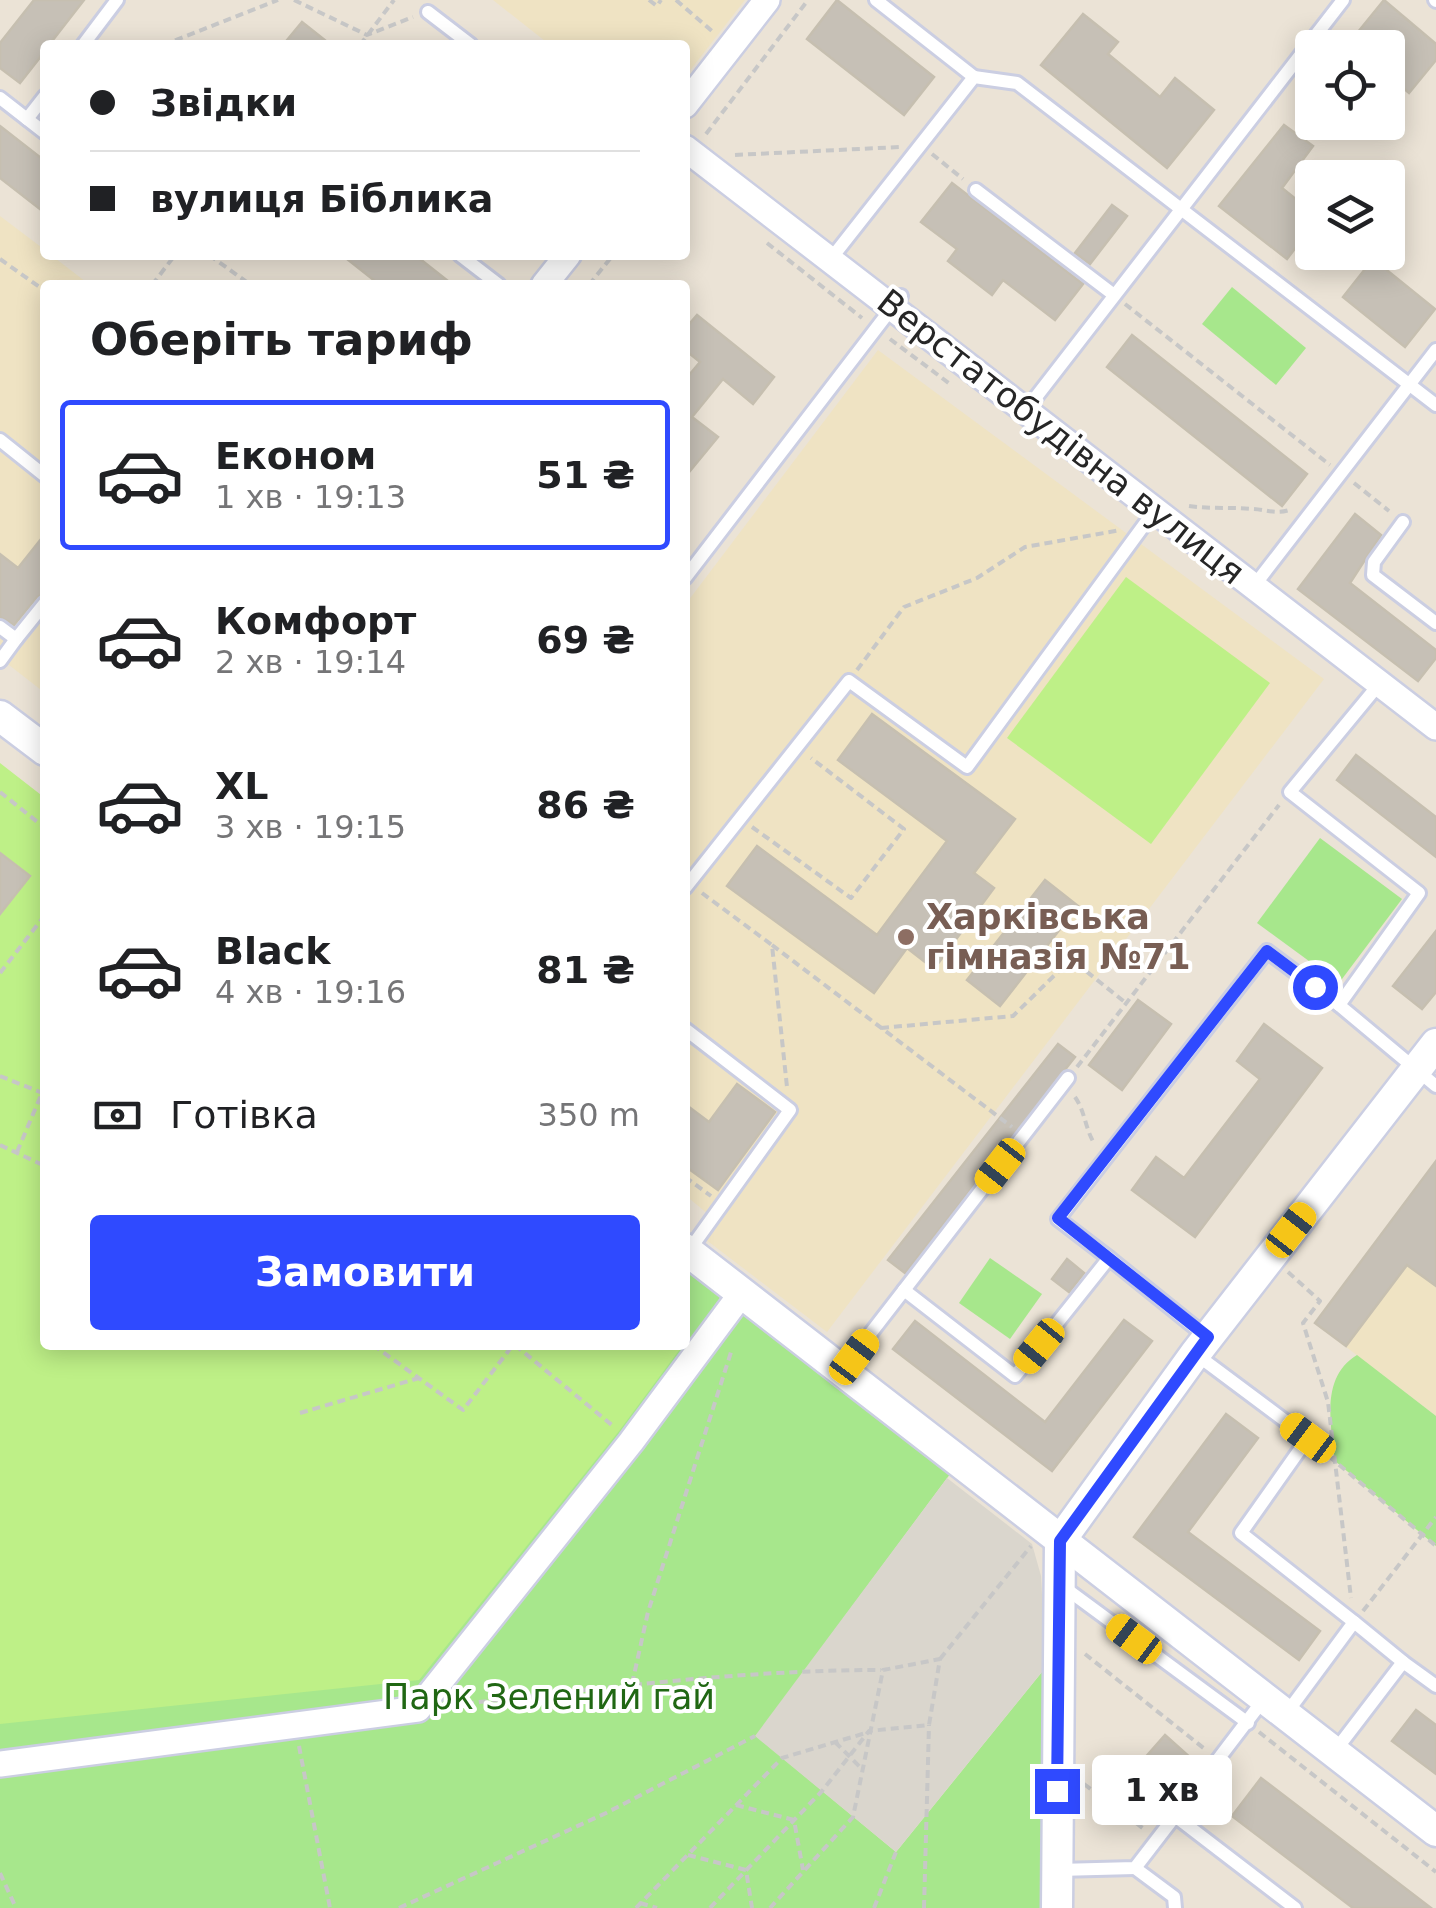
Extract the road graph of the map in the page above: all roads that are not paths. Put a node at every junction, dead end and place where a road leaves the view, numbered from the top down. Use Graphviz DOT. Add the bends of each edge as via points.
graph roads {
  1 [pos="117,0"];
  2 [pos="767,0"];
  3 [pos="876,0"];
  4 [pos="1343,0"];
  5 [pos="428,12"];
  6 [pos="87,40"];
  7 [pos="464,40"];
  8 [pos="974,77"];
  9 [pos="0,98"];
  10 [pos="690,100"];
  11 [pos="40,102"];
  12 [pos="27,119"];
  13 [pos="40,128"];
  14 [pos="690,153"];
  15 [pos="976,190"];
  16 [pos="1180,208"];
  17 [pos="466,260"];
  18 [pos="564,260"];
  19 [pos="830,260"];
  20 [pos="492,280"];
  21 [pos="548,280"];
  22 [pos="1114,295"];
  23 [pos="896,302"];
  24 [pos="1436,350"];
  25 [pos="1436,405"];
  26 [pos="1026,410"];
  27 [pos="0,440"];
  28 [pos="40,472"];
  29 [pos="1149,519"];
  30 [pos="1403,522"];
  31 [pos="690,571"];
  32 [pos="1254,586"];
  33 [pos="40,609"];
  34 [pos="1436,623"];
  35 [pos="0,627"];
  36 [pos="16,639"];
  37 [pos="0,661"];
  38 [pos="1380,684"];
  39 [pos="0,716"];
  40 [pos="1429,717"];
  41 [pos="40,746"];
  42 [pos="690,883"];
  43 [pos="1339,1005"];
  44 [pos="690,1034"];
  45 [pos="1436,1044"];
  46 [pos="1426,1078"];
  47 [pos="1066,1081"];
  48 [pos="690,1246"];
  49 [pos="690,1252"];
  50 [pos="1109,1258"];
  51 [pos="904,1290"];
  52 [pos="742,1294"];
  53 [pos="1201,1346"];
  54 [pos="842,1370"];
  55 [pos="1046,1542"];
  56 [pos="1059,1584"];
  57 [pos="1354,1622"];
  58 [pos="1403,1662"];
  59 [pos="1436,1686"];
  60 [pos="1266,1712"];
  61 [pos="1334,1752"];
  62 [pos="0,1764"];
  63 [pos="1175,1816"];
  64 [pos="1436,1830"];
  65 [pos="1135,1868"];
  66 [pos="1056,1870"];
  67 [pos="1057,1908"];
  68 [pos="1175,1908"];
  69 [pos="1296,1908"];
  1 -- 6 [label="lane"];
  2 -- 10 [label="street"];
  3 -- 8 [label="lane"];
  4 -- 16 [label="lane"];
  5 -- 7 [label="lane"];
  8 -- 16 [label="lane" via="1017,84"];
  8 -- 19 [label="lane"];
  9 -- 12 [label="lane"];
  11 -- 12 [label="lane"];
  12 -- 13 [label="lane"];
  14 -- 19 [label="street, Верстатобудівна вулиця"];
  15 -- 22 [label="lane"];
  16 -- 22 [label="lane"];
  16 -- 25 [label="lane"];
  17 -- 20 [label="lane"];
  18 -- 21 [label="street"];
  19 -- 23 [label="street, Верстатобудівна вулиця"];
  22 -- 26 [label="lane"];
  23 -- 26 [label="street, Верстатобудівна вулиця"];
  23 -- 31 [label="lane"];
  24 -- 32 [label="lane"];
  26 -- 29 [label="street, Верстатобудівна вулиця"];
  27 -- 28 [label="lane"];
  29 -- 32 [label="street, Верстатобудівна вулиця"];
  29 -- 42 [label="lane" via="967,767 848,681"];
  30 -- 34 [label="lane" via="1374,562 1373,575"];
  32 -- 38 [label="street, Верстатобудівна вулиця"];
  33 -- 36 [label="lane"];
  35 -- 36 [label="lane"];
  36 -- 37 [label="lane"];
  38 -- 40 [label="street, Верстатобудівна вулиця"];
  38 -- 43 [label="lane" via="1290,792 1419,894"];
  39 -- 41 [label="street"];
  43 -- 46 [label="lane"];
  43 -- 50 [label="lane" via="1267,951 1058,1218"];
  44 -- 48 [label="lane" via="790,1110"];
  45 -- 46 [label="street"];
  46 -- 53 [label="street"];
  47 -- 51 [label="lane"];
  49 -- 52 [label="street"];
  50 -- 51 [label="lane" via="1015,1376"];
  50 -- 53 [label="lane"];
  51 -- 54 [label="lane"];
  52 -- 54 [label="street"];
  52 -- 62 [label="street" via="418,1709"];
  53 -- 55 [label="street"];
  53 -- 57 [label="lane" via="1308,1438 1241,1533"];
  54 -- 55 [label="street"];
  55 -- 56 [label="street"];
  55 -- 60 [label="street"];
  56 -- 60 [label="lane"];
  56 -- 66 [label="street"];
  57 -- 58 [label="lane"];
  57 -- 60 [label="lane"];
  58 -- 59 [label="lane"];
  58 -- 61 [label="lane"];
  60 -- 61 [label="street"];
  60 -- 63 [label="lane"];
  61 -- 64 [label="street"];
  63 -- 65 [label="lane"];
  63 -- 69 [label="lane"];
  65 -- 66 [label="lane"];
  65 -- 68 [label="lane" via="1174,1898"];
  66 -- 67 [label="street"];
}
